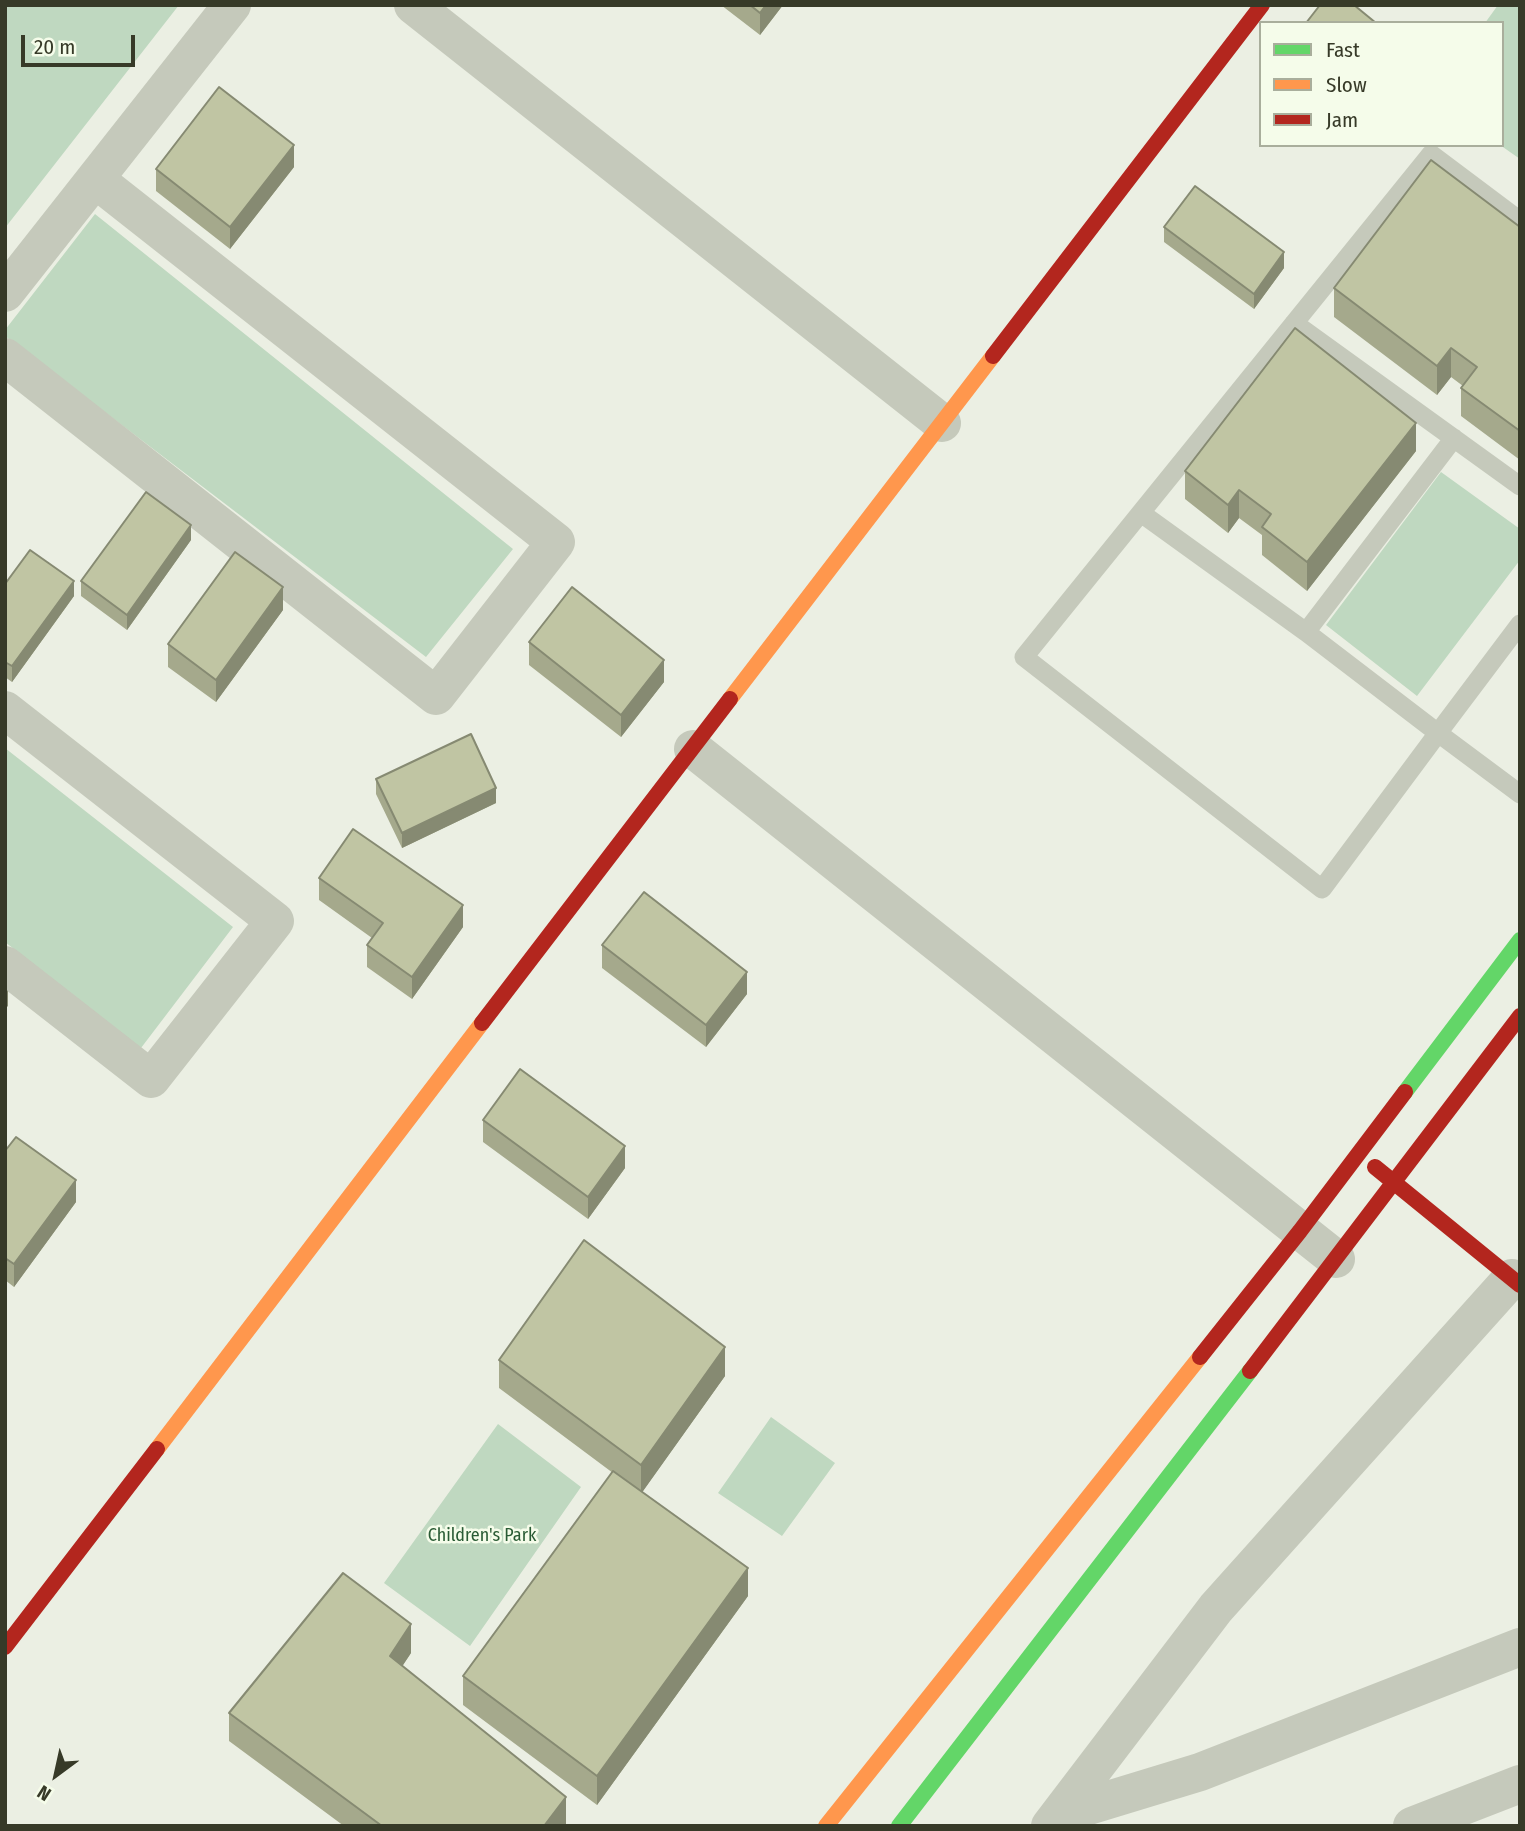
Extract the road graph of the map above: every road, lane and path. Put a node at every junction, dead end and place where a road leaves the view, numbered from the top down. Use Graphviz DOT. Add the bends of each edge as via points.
graph roads {
  1 [pos="232,5"];
  2 [pos="413,5"];
  3 [pos="1261,6"];
  4 [pos="95,179"];
  5 [pos="1520,221"];
  6 [pos="5,293"];
  7 [pos="1294,323"];
  8 [pos="5,357"];
  9 [pos="942,423"];
  10 [pos="1454,438"];
  11 [pos="1520,485"];
  12 [pos="1141,513"];
  13 [pos="1520,624"];
  14 [pos="1306,632"];
  15 [pos="5,710"];
  16 [pos="1438,733"];
  17 [pos="693,749"];
  18 [pos="1520,794"];
  19 [pos="1520,940"];
  20 [pos="5,965"];
  21 [pos="1520,1016"];
  22 [pos="1359,1154"];
  23 [pos="1395,1183"];
  24 [pos="1300,1231"];
  25 [pos="1336,1259"];
  26 [pos="1516,1282"];
  27 [pos="5,1647"];
  28 [pos="1520,1647"];
  29 [pos="1520,1784"];
  30 [pos="1055,1820"];
  31 [pos="826,1826"];
  32 [pos="900,1826"];
  33 [pos="1412,1826"];
  1 -- 4 [label="street"];
  2 -- 9 [label="street"];
  3 -- 9 [label="street"];
  4 -- 6 [label="street"];
  4 -- 8 [label="street" via="556,542 436,696"];
  5 -- 7 [label="lane" via="1431,154"];
  7 -- 10 [label="lane"];
  7 -- 12 [label="lane"];
  9 -- 17 [label="street"];
  10 -- 11 [label="lane"];
  10 -- 14 [label="lane"];
  12 -- 14 [label="lane"];
  12 -- 16 [label="lane" via="1024,657 1322,889"];
  13 -- 16 [label="lane"];
  14 -- 16 [label="lane"];
  15 -- 20 [label="street" via="275,921 151,1079"];
  16 -- 18 [label="lane"];
  17 -- 24 [label="street"];
  17 -- 27 [label="street"];
  19 -- 22 [label="street"];
  21 -- 23 [label="street"];
  22 -- 23 [label="street"];
  22 -- 24 [label="street"];
  23 -- 25 [label="street"];
  23 -- 26 [label="street"];
  24 -- 25 [label="street"];
  24 -- 31 [label="street"];
  25 -- 32 [label="street"];
  26 -- 30 [label="street" via="1216,1608"];
  28 -- 30 [label="street" via="1200,1772"];
  29 -- 33 [label="street"];
}
